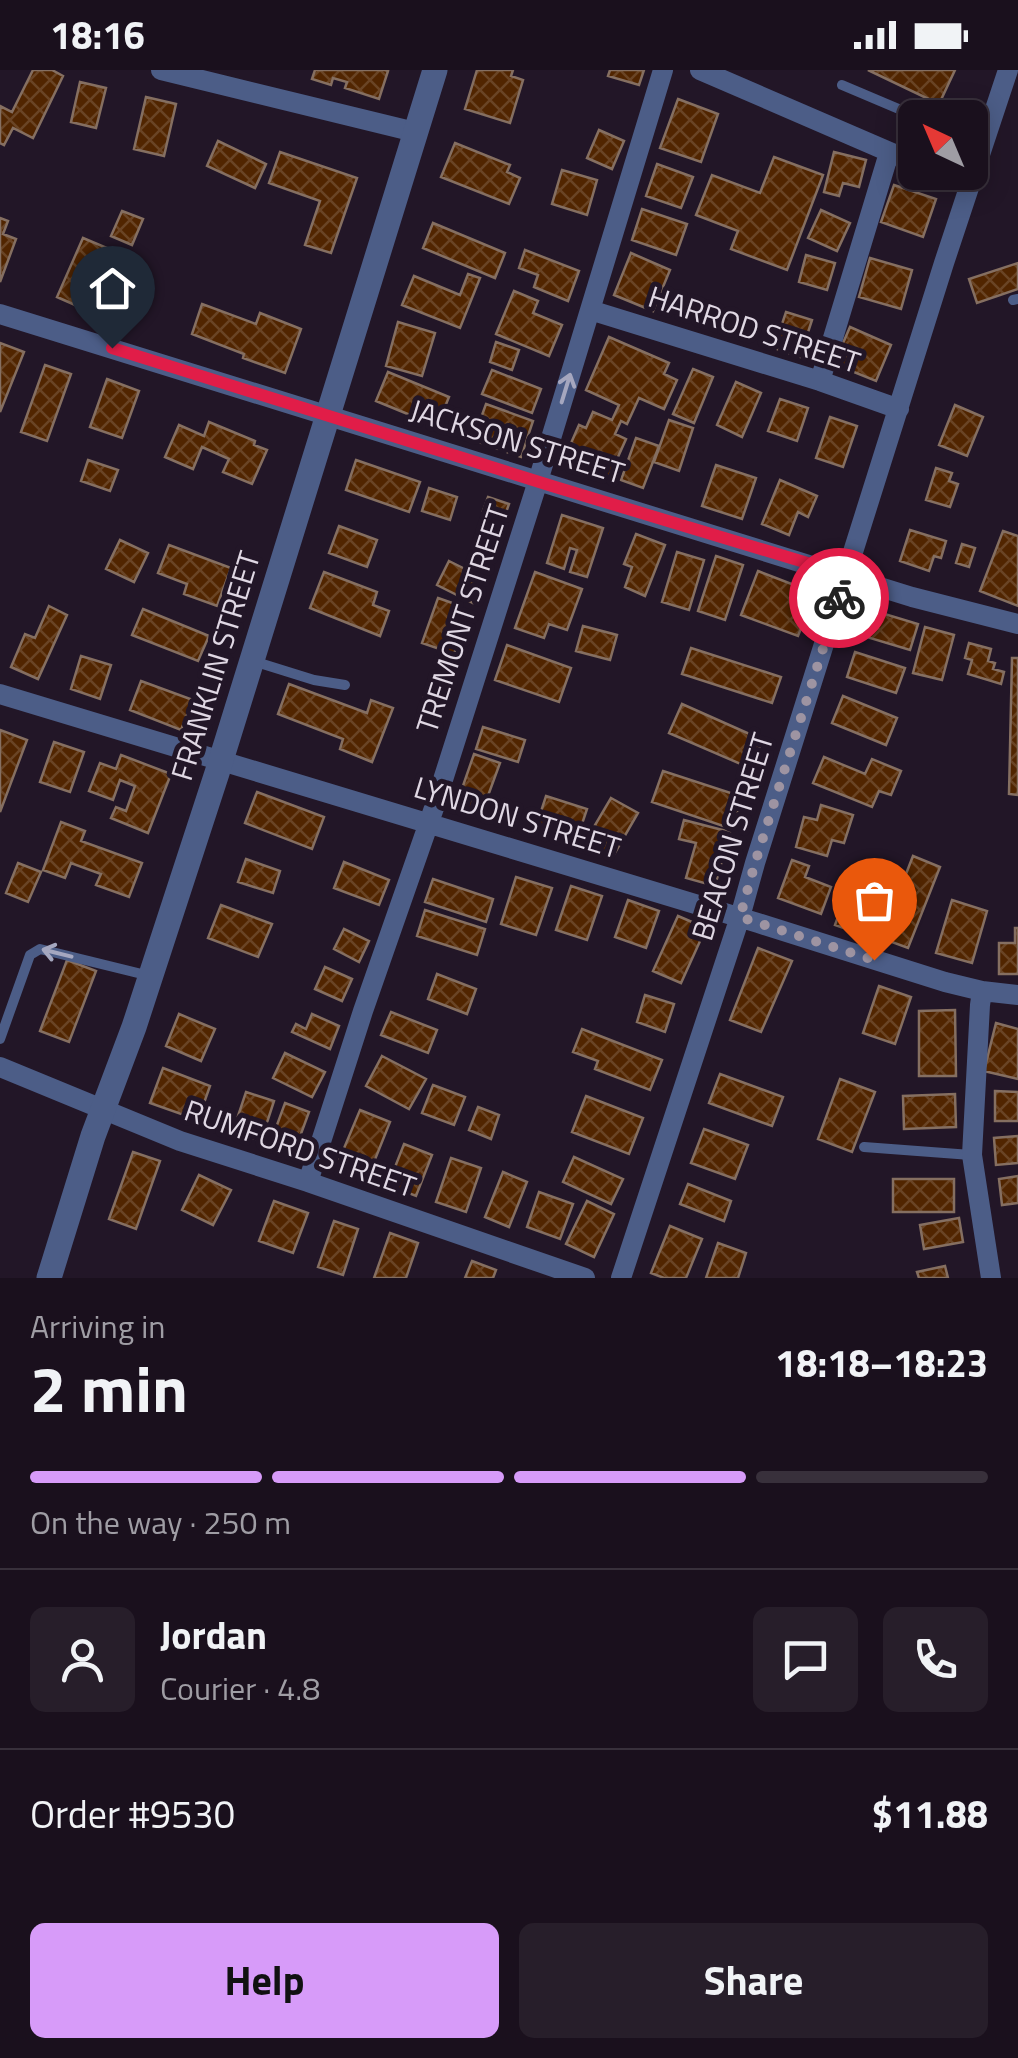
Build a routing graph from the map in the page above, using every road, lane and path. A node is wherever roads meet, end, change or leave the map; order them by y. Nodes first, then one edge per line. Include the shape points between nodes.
1 (161, 70) edge
2 (435, 70) edge
3 (663, 70) edge
4 (700, 70) edge
5 (1008, 70) edge
6 (842, 85) dead end
7 (898, 109) edge
8 (988, 116) edge
9 (416, 132) junction
10 (889, 152) junction
11 (898, 156) edge
12 (969, 190) edge
13 (590, 310) junction
14 (0, 314) edge
15 (820, 382) junction
16 (899, 409) junction
17 (328, 414) junction
18 (538, 481) junction
19 (847, 575) junction
20 (1018, 624) edge
21 (252, 660) junction
22 (345, 685) dead end
23 (0, 694) edge
24 (221, 760) junction
25 (429, 823) junction
26 (740, 917) junction
27 (151, 976) junction
28 (982, 991) junction
29 (1018, 994) edge
30 (0, 1039) edge
31 (0, 1067) edge
32 (104, 1110) junction
33 (864, 1148) dead end
34 (972, 1155) junction
35 (308, 1182) junction
36 (49, 1278) edge
37 (586, 1278) edge
38 (621, 1278) edge
39 (990, 1278) edge

1 - 9 street
2 - 9 street, FRANKLIN STREET
3 - 13 street, TREMONT STREET
4 - 10 street
5 - 8 street, BEACON STREET
6 - 7 lane
9 - 17 street, FRANKLIN STREET
10 - 11 street
10 - 15 street
12 - 16 street, BEACON STREET
13 - 15 street, HARROD STREET
18 -> 13 street, TREMONT STREET
14 - 17 street, JACKSON STREET
15 - 16 street, HARROD STREET
16 - 19 street, BEACON STREET
17 - 18 street, JACKSON STREET
17 - 21 street, FRANKLIN STREET
18 - 19 street, JACKSON STREET
18 - 25 street, TREMONT STREET
19 - 20 street, JACKSON STREET
19 - 26 street, BEACON STREET
21 - 22 lane
21 - 24 street, FRANKLIN STREET
23 - 24 street, LYNDON STREET
24 - 25 street, LYNDON STREET
24 - 27 street, FRANKLIN STREET
25 - 26 street, LYNDON STREET
25 - 35 street, TREMONT STREET
26 - 28 street, LYNDON STREET
26 - 38 street, BEACON STREET
27 -> 30 lane via 40,948 30,954
27 - 32 street, FRANKLIN STREET
28 - 29 street, LYNDON STREET
28 - 34 street
31 - 32 street, RUMFORD STREET
32 - 35 street, RUMFORD STREET
32 - 36 street, FRANKLIN STREET
33 - 34 lane
34 - 39 street
35 - 37 street, RUMFORD STREET

